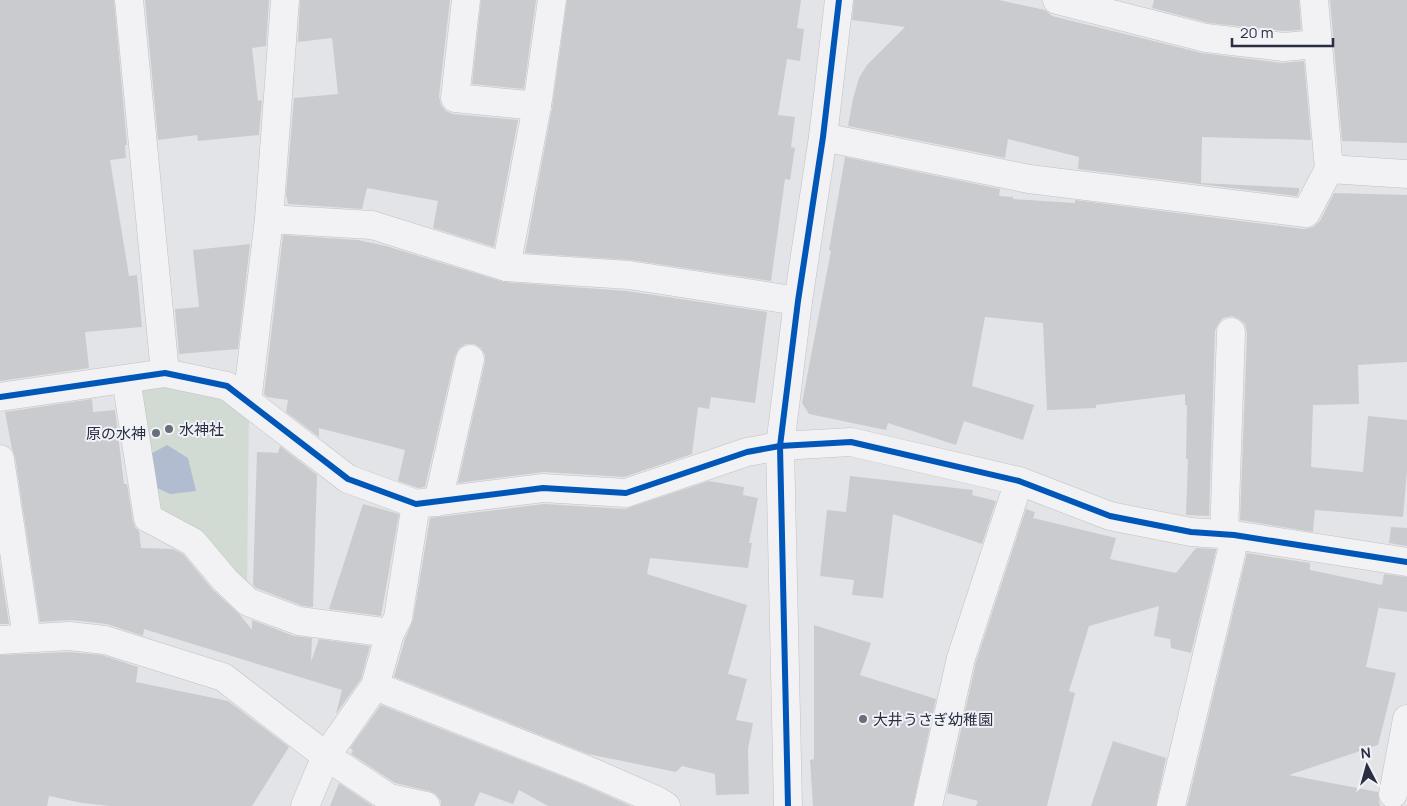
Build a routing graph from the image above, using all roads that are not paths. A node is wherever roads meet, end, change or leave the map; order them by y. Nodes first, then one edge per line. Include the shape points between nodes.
1 (129, 0) edge
2 (284, 0) edge
3 (466, 0) edge
4 (552, 0) edge
5 (839, 0) edge
6 (1057, 0) edge
7 (1314, 0) edge
8 (1317, 44) junction
9 (537, 106) junction
10 (822, 138) junction
11 (1329, 169) junction
12 (1407, 174) edge
13 (269, 219) junction
14 (506, 268) junction
15 (798, 301) junction
16 (1231, 332) dead end
17 (470, 359) dead end
18 (165, 373) junction
19 (126, 379) junction
20 (0, 397) edge
21 (247, 401) junction
22 (780, 446) junction
23 (0, 458) edge
24 (1019, 481) junction
25 (427, 503) junction
26 (1229, 535) junction
27 (1407, 562) edge
28 (390, 633) junction
29 (27, 638) junction
30 (0, 640) edge
31 (375, 686) junction
32 (1407, 719) edge
33 (326, 756) junction
34 (1393, 794) dead end
35 (305, 806) edge
36 (426, 806) edge
37 (666, 806) edge
38 (788, 806) edge
39 (928, 806) edge
40 (1171, 806) edge

1 - 18 street
2 - 13 street
3 - 9 street via 455,98
4 - 9 street
5 - 10 street
6 - 8 street via 1206,38 1284,47
7 - 8 street
8 - 11 street
9 - 14 street
10 - 11 street via 1029,179 1306,213
10 - 15 street
11 - 12 street
13 - 14 street via 372,225
13 - 21 street
14 - 15 street via 629,275
15 - 22 street
16 - 26 street
17 - 25 street
18 - 19 street
18 - 21 street via 227,386
19 - 20 street
19 - 28 street via 148,518 193,542 248,602 299,621
21 - 25 street via 348,479
22 - 24 street via 851,442
22 - 25 street via 747,452 626,493 543,488
22 - 38 street
23 - 29 street
24 - 26 street via 1110,516 1150,517 1192,532
24 - 39 street via 961,658
25 - 28 street via 398,618
26 - 27 street
26 - 40 street via 1229,564
28 - 31 street
29 - 30 street
29 - 33 street via 69,636 106,640 223,678
31 - 33 street
31 - 37 street via 587,770
32 - 34 street
33 - 35 street
33 - 36 street via 389,798

